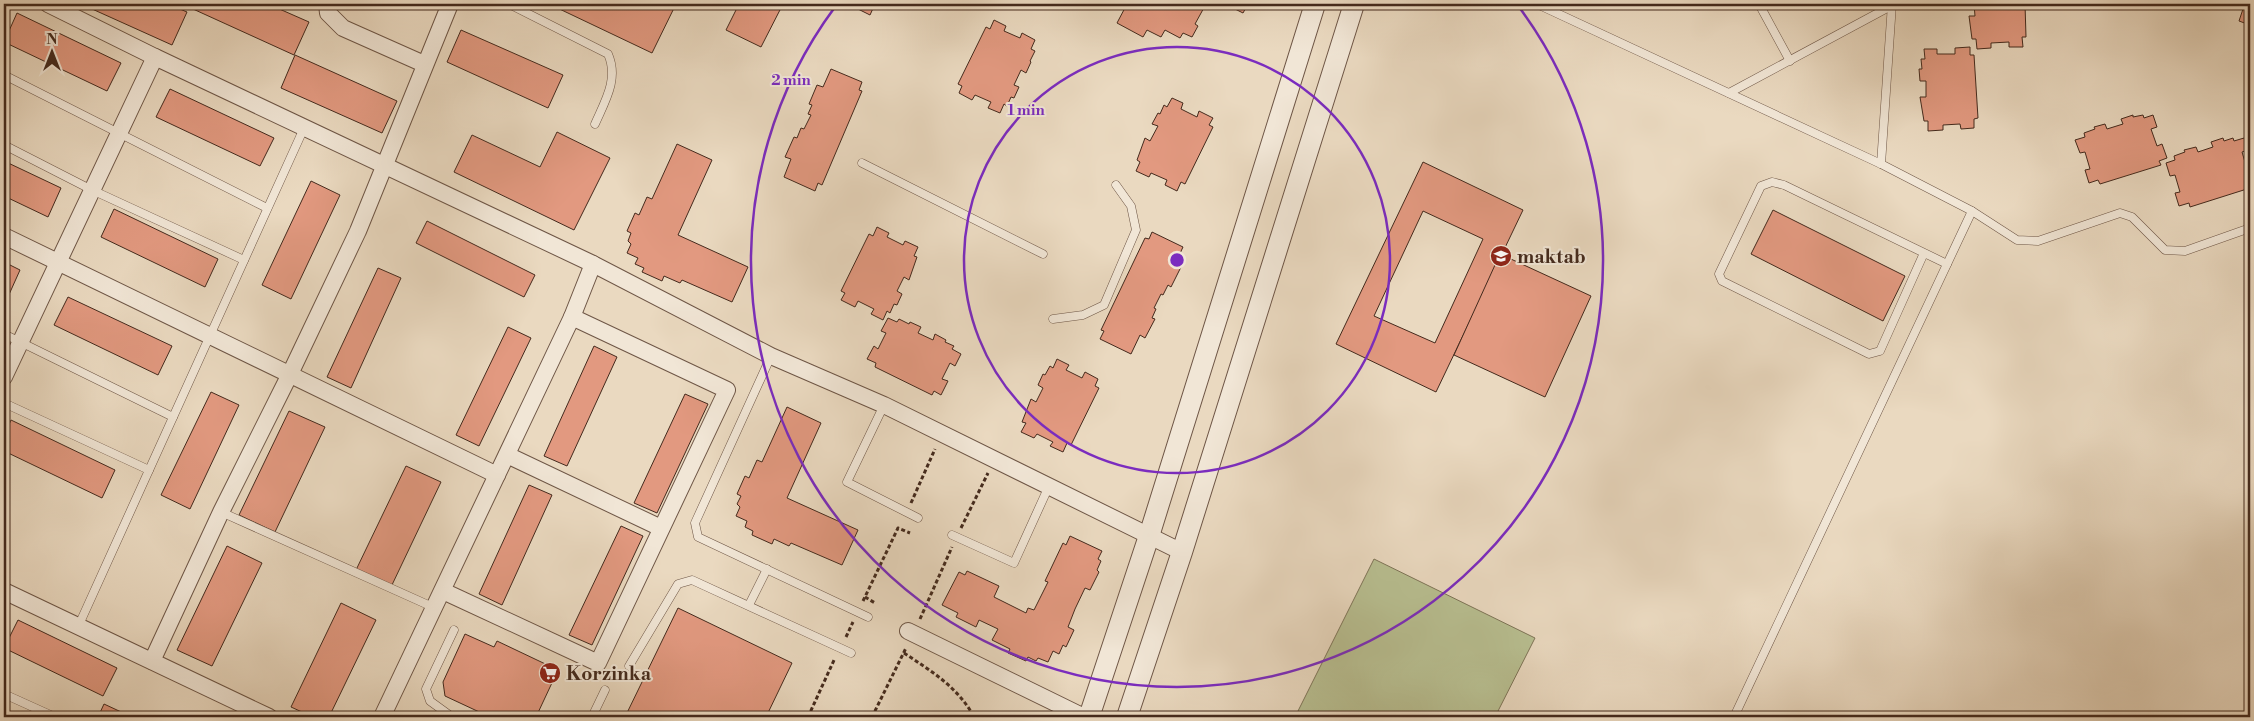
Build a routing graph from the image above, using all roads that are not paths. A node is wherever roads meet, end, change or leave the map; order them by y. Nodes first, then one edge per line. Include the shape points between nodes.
1 (48, 4) edge
2 (327, 4) edge
3 (450, 4) edge
4 (509, 4) edge
5 (1315, 4) edge
6 (1354, 4) edge
7 (1537, 4) edge
8 (1759, 4) edge
9 (1891, 5) edge
10 (155, 56) junction
11 (1790, 61) junction
12 (424, 64) junction
13 (4, 75) edge
14 (1729, 93) junction
15 (595, 124) dead end
16 (304, 128) junction
17 (119, 134) junction
18 (4, 145) edge
19 (862, 163) dead end
20 (1881, 164) junction
21 (386, 167) junction
22 (1116, 185) dead end
23 (92, 190) junction
24 (267, 208) junction
25 (1972, 211) junction
26 (2250, 228) edge
27 (4, 236) edge
28 (1924, 253) junction
29 (1043, 254) dead end
30 (244, 260) junction
31 (59, 262) junction
32 (593, 264) junction
33 (1947, 264) junction
34 (572, 317) junction
35 (1053, 319) dead end
36 (4, 334) edge
37 (210, 335) junction
38 (20, 342) junction
39 (771, 356) junction
40 (290, 374) junction
41 (4, 377) edge
42 (4, 403) edge
43 (884, 405) junction
44 (173, 416) junction
45 (507, 455) junction
46 (149, 470) junction
47 (497, 475) junction
48 (1049, 486) junction
49 (221, 512) junction
50 (918, 518) dead end
51 (661, 528) junction
52 (952, 534) dead end
53 (1149, 536) junction
54 (1182, 552) junction
55 (767, 570) junction
56 (443, 591) junction
57 (5, 596) edge
58 (749, 605) junction
59 (435, 608) junction
60 (868, 617) dead end
61 (78, 626) junction
62 (454, 630) dead end
63 (911, 632) road end
64 (851, 654) dead end
65 (152, 661) junction
66 (629, 666) dead end
67 (605, 690) dead end
68 (4, 694) edge
69 (55, 717) edge
70 (269, 717) edge
71 (382, 717) edge
72 (452, 717) edge
73 (592, 717) edge
74 (1084, 717) edge
75 (1089, 717) edge
76 (1127, 717) edge
77 (1734, 717) edge

1 - 10 street
2 - 12 street via 328,13 343,28
3 - 12 street
4 - 15 lane via 608,54 612,81
5 - 53 street
6 - 54 street
7 - 14 lane
8 - 11 lane
9 - 11 lane
9 - 20 lane
10 - 16 street
10 - 17 street
11 - 14 lane
12 - 21 street
13 - 17 lane
14 - 20 lane
16 - 21 street
16 - 24 lane
17 - 23 street
17 - 24 lane
18 - 23 lane
19 - 29 lane
20 - 25 lane
21 - 32 street
21 - 40 street
22 - 35 lane via 1131,206 1136,230 1104,305 1083,315
23 - 30 lane
23 - 31 street
24 - 30 lane
25 - 26 lane via 2017,240 2038,240 2120,213 2132,218 2165,250 2185,251
25 - 33 lane
27 - 31 street
28 - 28 lane via 1772,182 1761,186 1719,274 1722,281 1869,354 1880,351
28 - 33 lane
30 - 37 lane
31 - 37 street
31 - 38 street
32 - 34 street
32 - 39 street
33 - 77 lane
34 - 45 street
34 - 51 street via 727,390
36 - 38 lane
37 - 40 street
37 - 44 lane
38 - 41 street
38 - 44 lane
39 - 43 street
39 - 55 lane via 696,523 698,538
40 - 47 street
40 - 49 street
42 - 46 lane
43 - 48 street
43 - 50 lane via 847,482
44 - 46 lane
45 - 47 street
45 - 51 street
46 - 61 lane
47 - 56 street
48 - 52 lane via 1014,563
48 - 53 street
49 - 59 lane
49 - 65 street
51 - 56 street via 598,663
53 - 54 street
53 - 75 street
54 - 76 street
55 - 58 lane
55 - 60 lane
56 - 59 street
57 - 61 street
58 - 64 lane
58 - 66 lane via 692,580 678,584
59 - 71 street
61 - 65 street
62 - 72 lane via 426,689 430,701
63 - 74 street
65 - 70 street
67 - 73 lane
68 - 69 lane

